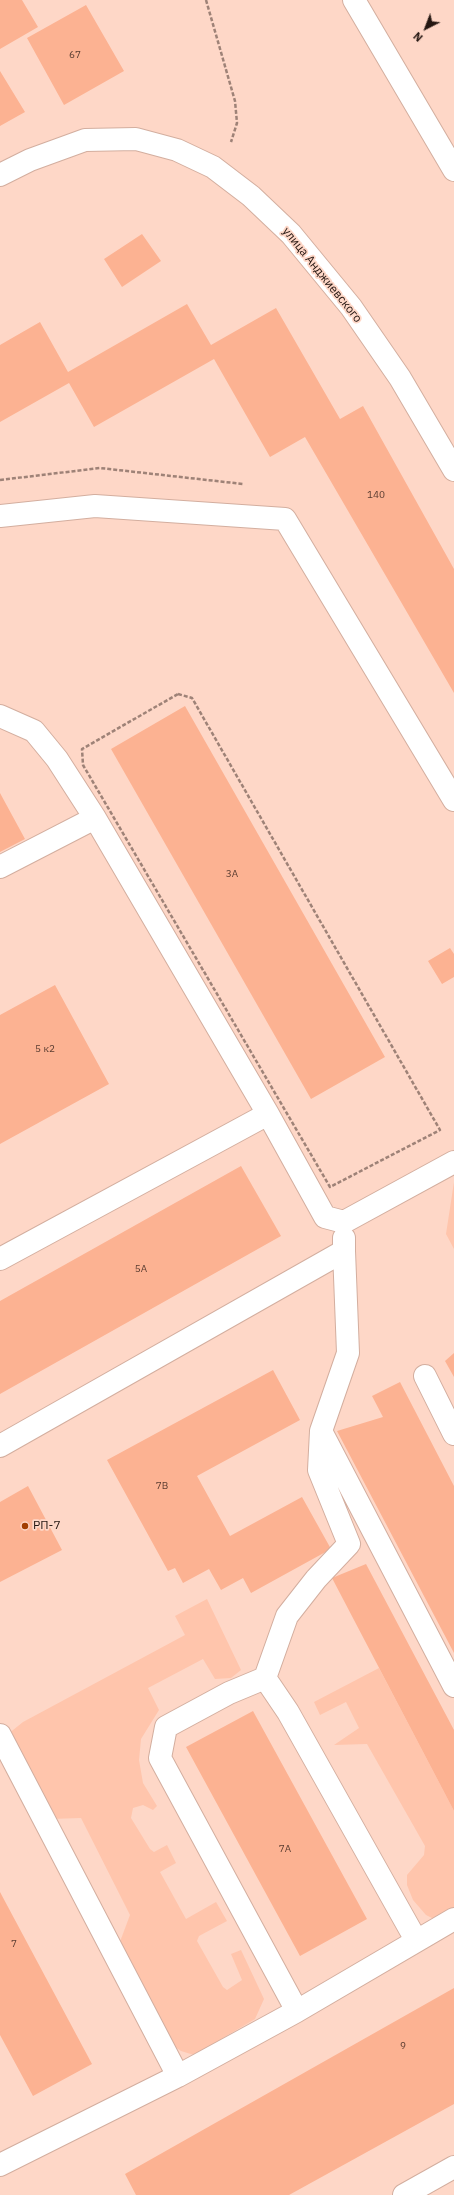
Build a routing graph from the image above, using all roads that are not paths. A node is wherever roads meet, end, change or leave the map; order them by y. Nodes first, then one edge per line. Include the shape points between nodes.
1 (354, 0) edge
2 (454, 170) edge
3 (0, 175) edge
4 (454, 470) edge
5 (0, 516) edge
6 (0, 716) edge
7 (454, 800) edge
8 (94, 818) junction
9 (0, 867) edge
10 (268, 1114) junction
11 (454, 1162) edge
12 (344, 1222) junction
13 (344, 1251) junction
14 (0, 1259) edge
15 (424, 1376) dead end
16 (321, 1431) junction
17 (454, 1434) edge
18 (0, 1446) edge
19 (265, 1678) junction
20 (454, 1686) edge
21 (0, 1735) edge
22 (454, 1919) edge
23 (416, 1940) junction
24 (297, 2011) junction
25 (178, 2076) junction
26 (0, 2165) edge
27 (454, 2167) edge
28 (404, 2195) edge

1 - 2 street
3 - 4 street, улица Анджиевского via 30,160 85,140 136,139 177,150 213,167 251,196 291,234 351,307 400,378
5 - 7 street via 95,506 285,520
6 - 8 street via 34,731 57,759
8 - 9 street
8 - 10 street
10 - 12 street via 325,1217
10 - 14 street
11 - 12 street
12 - 13 street
13 - 16 street via 348,1353
13 - 18 street
15 - 17 street
16 - 19 street via 320,1470 349,1544 316,1579 287,1616
16 - 20 street
19 - 23 street via 292,1719
19 - 24 street via 229,1693 166,1726 160,1758
21 - 25 street
22 - 23 street
23 - 24 street
24 - 25 street
25 - 26 street
27 - 28 street

